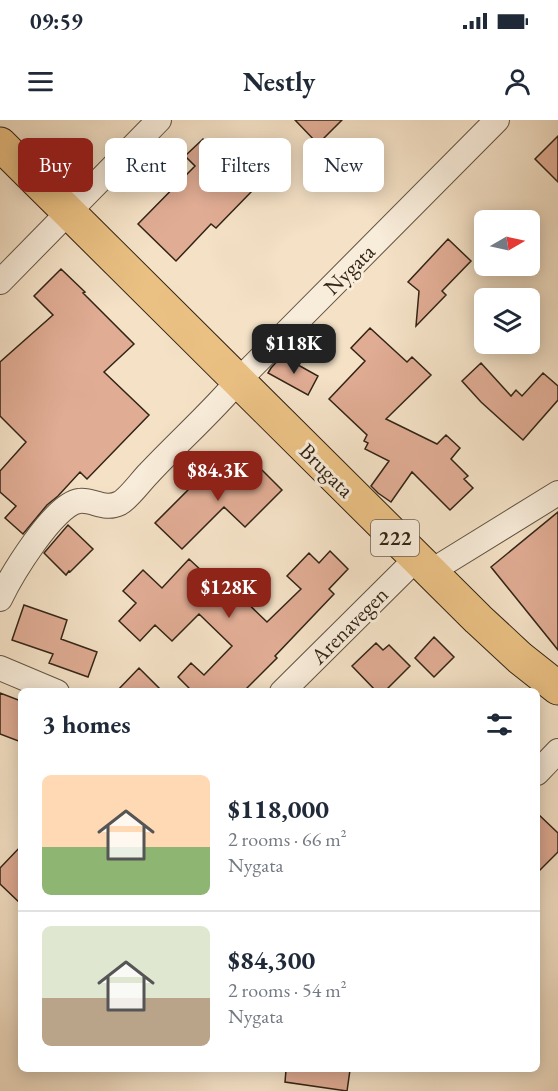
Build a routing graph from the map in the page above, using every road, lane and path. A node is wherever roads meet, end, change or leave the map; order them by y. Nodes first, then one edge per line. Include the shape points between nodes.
1 (159, 120) edge
2 (497, 120) edge
3 (0, 144) edge
4 (68, 212) junction
5 (0, 282) edge
6 (238, 381) junction
7 (558, 493) edge
8 (423, 566) junction
9 (0, 599) edge
10 (0, 668) edge
11 (48, 688) edge
12 (286, 688) edge
13 (558, 688) edge
14 (558, 751) edge
15 (540, 770) edge

1 - 4 street
2 - 6 street, Nygata
3 - 4 main road, Brugata / 222
4 - 5 street
4 - 6 main road, Brugata / 222
6 - 8 main road, Brugata / 222
6 - 9 street, Nygata via 121,502 109,506 80,501 65,506 37,538
7 - 8 street, Arenavegen
8 - 12 street, Arenavegen
8 - 13 main road, Brugata / 222 via 520,658
10 - 11 street
14 - 15 street

